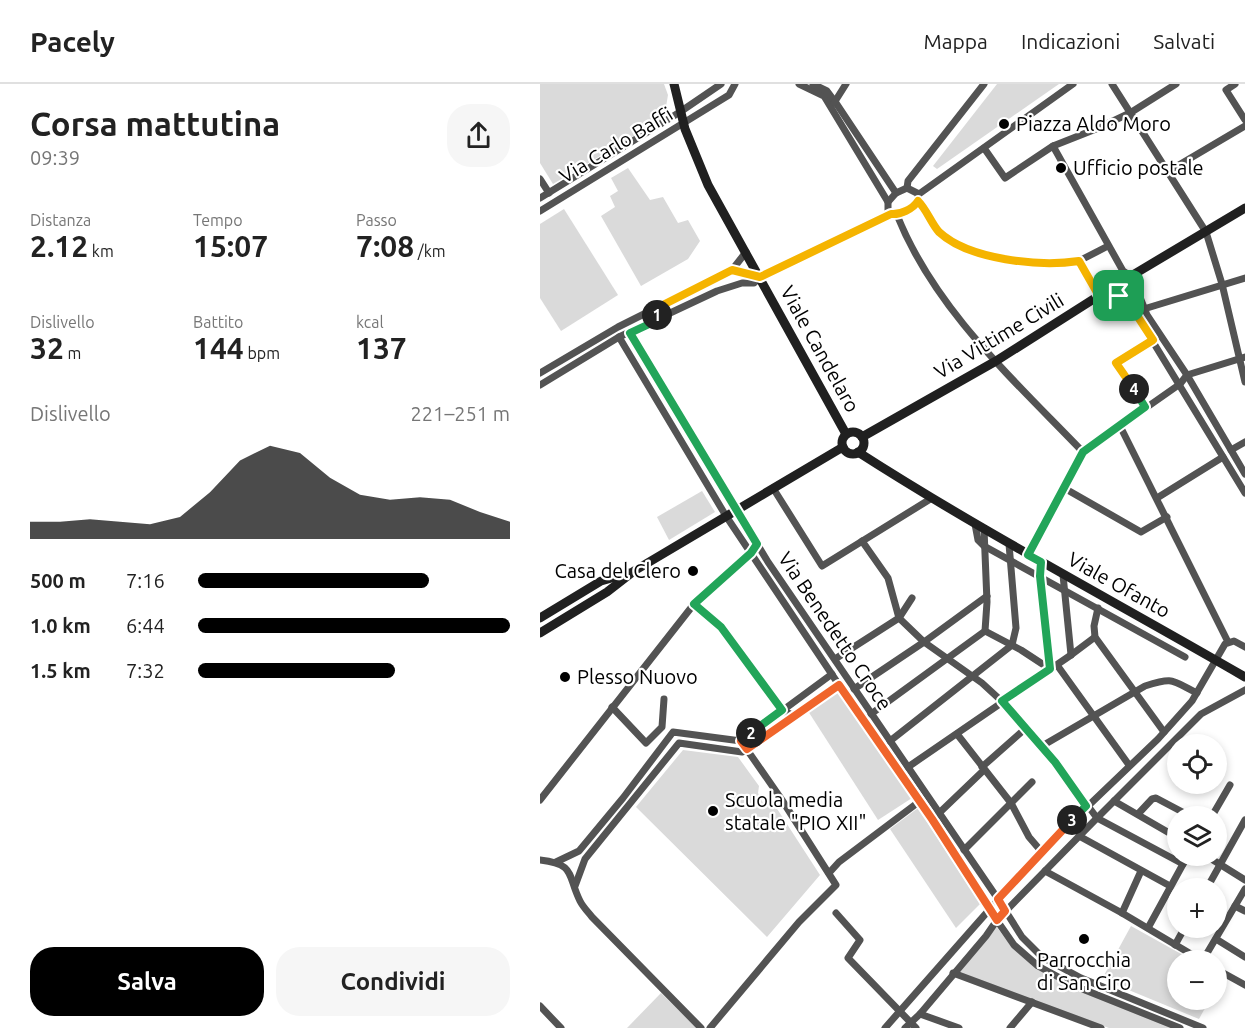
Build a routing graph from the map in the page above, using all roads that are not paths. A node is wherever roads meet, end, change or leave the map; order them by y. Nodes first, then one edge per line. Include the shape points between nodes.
1 (674, 84) edge
2 (721, 84) edge
3 (735, 84) edge
4 (799, 84) edge
5 (813, 84) edge
6 (846, 84) edge
7 (984, 84) edge
8 (1073, 84) edge
9 (1112, 84) edge
10 (1176, 84) edge
11 (1236, 84) edge
12 (829, 88) edge
13 (833, 104) junction
14 (680, 112) junction
15 (1130, 112) junction
16 (1245, 120) edge
17 (683, 123) junction
18 (1245, 126) edge
19 (1053, 146) junction
20 (984, 148) junction
21 (1167, 172) junction
22 (540, 179) edge
23 (564, 184) junction
24 (907, 188) junction
25 (549, 193) junction
26 (569, 193) junction
27 (896, 194) junction
28 (540, 197) edge
29 (918, 198) junction
30 (888, 202) junction
31 (1245, 208) edge
32 (540, 211) edge
33 (894, 215) junction
34 (1206, 232) junction
35 (1108, 246) junction
36 (746, 252) junction
37 (1079, 261) junction
38 (732, 270) junction
39 (760, 277) junction
40 (1132, 277) junction
41 (1245, 278) edge
42 (1222, 284) junction
43 (1111, 288) junction
44 (1099, 296) junction
45 (1144, 308) junction
46 (653, 310) junction
47 (1134, 312) junction
48 (660, 319) junction
49 (630, 333) junction
50 (620, 338) junction
51 (1153, 340) junction
52 (1242, 358) edge
53 (996, 361) junction
54 (540, 373) edge
55 (1187, 375) junction
56 (1245, 382) edge
57 (1180, 384) junction
58 (540, 385) edge
59 (1145, 407) junction
60 (1120, 426) junction
61 (846, 434) junction
62 (862, 437) junction
63 (1245, 442) edge
64 (843, 447) junction
65 (1231, 450) junction
66 (858, 452) junction
67 (1083, 452) junction
68 (1223, 457) junction
69 (1245, 474) edge
70 (772, 488) junction
71 (1064, 488) junction
72 (1245, 493) edge
73 (932, 498) junction
74 (1157, 498) junction
75 (736, 510) junction
76 (726, 516) junction
77 (1167, 517) junction
78 (979, 526) junction
79 (862, 541) junction
80 (757, 544) junction
81 (1009, 544) junction
82 (984, 546) junction
83 (751, 553) junction
84 (1028, 555) junction
85 (1010, 559) junction
86 (1041, 562) junction
87 (634, 572) junction
88 (1063, 574) junction
89 (1040, 576) junction
90 (1065, 591) junction
91 (987, 596) junction
92 (912, 598) dead end
93 (694, 604) junction
94 (1098, 608) junction
95 (540, 618) edge
96 (899, 618) junction
97 (985, 631) junction
98 (540, 633) edge
99 (1095, 637) junction
100 (924, 642) junction
101 (1228, 642) junction
102 (1012, 645) junction
103 (1245, 646) edge
104 (1071, 655) junction
105 (1185, 657) dead end
106 (947, 658) junction
107 (835, 659) junction
108 (1215, 660) junction
109 (1057, 665) junction
110 (1050, 669) junction
111 (832, 674) junction
112 (972, 676) junction
113 (1245, 677) edge
114 (839, 685) junction
115 (854, 689) junction
116 (1245, 690) edge
117 (1135, 691) junction
118 (1195, 695) junction
119 (664, 699) dead end
120 (1002, 701) junction
121 (612, 707) junction
122 (782, 710) junction
123 (1207, 711) junction
124 (872, 714) junction
125 (794, 716) junction
126 (1093, 716) junction
127 (1026, 728) junction
128 (1164, 732) junction
129 (957, 734) junction
130 (741, 741) junction
131 (890, 741) junction
132 (1042, 747) junction
133 (747, 749) junction
134 (1129, 765) junction
135 (908, 767) junction
136 (983, 768) junction
137 (1032, 782) dead end
138 (921, 785) junction
139 (1230, 785) dead end
140 (912, 791) junction
141 (540, 800) edge
142 (920, 801) junction
143 (1114, 801) junction
144 (1011, 802) junction
145 (1086, 806) junction
146 (1171, 806) edge
147 (1218, 806) edge
148 (939, 813) junction
149 (1138, 814) junction
150 (1097, 818) junction
151 (932, 819) junction
152 (1245, 820) edge
153 (1167, 831) edge
154 (1079, 836) junction
155 (579, 850) junction
156 (964, 850) junction
157 (1041, 851) junction
158 (1227, 852) edge
159 (1167, 855) edge
160 (585, 859) junction
161 (540, 860) edge
162 (556, 862) junction
163 (1222, 866) edge
164 (1045, 871) junction
165 (1142, 871) junction
166 (829, 873) junction
167 (1245, 880) edge
168 (1167, 884) edge
169 (575, 886) junction
170 (1245, 889) edge
171 (1167, 892) edge
172 (998, 899) junction
173 (1236, 906) junction
174 (989, 909) junction
175 (1005, 911) junction
176 (1245, 911) edge
177 (836, 913) dead end
178 (1122, 913) junction
179 (997, 920) junction
180 (1148, 928) junction
181 (1179, 938) edge
182 (1216, 939) junction
183 (1175, 945) junction
184 (1184, 950) edge
185 (1209, 950) edge
186 (1245, 957) edge
187 (953, 973) junction
188 (1227, 975) edge
189 (931, 976) junction
190 (945, 982) junction
191 (1245, 985) edge
192 (1133, 999) junction
193 (1032, 1002) junction
194 (1148, 1005) junction
195 (540, 1006) edge
196 (1129, 1007) junction
197 (899, 1011) junction
198 (920, 1014) junction
199 (1145, 1014) junction
200 (910, 1026) edge
201 (561, 1028) edge
202 (701, 1028) edge
203 (710, 1028) edge
204 (885, 1028) edge
205 (959, 1028) edge
206 (1010, 1028) edge
207 (1101, 1028) edge
208 (1180, 1028) edge
209 (1203, 1028) edge

1 - 14 main road, Viale Candelaro
2 - 14 street, Via Carlo Baffi
3 - 17 street, Via Carlo Baffi via 729,95
4 - 13 street
5 - 12 street
6 - 13 street
7 - 24 street via 908,181
8 - 20 street
9 - 15 street
10 - 15 street
11 - 16 street via 1227,90
12 - 13 street
13 - 27 street
13 - 30 street
14 - 17 main road, Viale Candelaro
14 - 23 street, Via Carlo Baffi
15 - 19 street
15 - 21 street
17 - 26 street, Via Carlo Baffi
17 - 36 main road, Viale Candelaro via 708,185
18 - 21 street
19 - 20 street via 1005,178
19 - 35 street
20 - 29 street
21 - 34 street
22 - 25 street
23 - 25 street, Via Carlo Baffi
23 - 26 street
24 - 27 street
24 - 29 street
25 - 28 street, Via Carlo Baffi
26 - 32 street, Via Carlo Baffi
27 - 30 street
29 - 33 street via 915,206
29 - 37 street via 939,231 962,246 1038,265
30 - 33 street via 888,211
31 - 34 main road, Via Vittime Civili
33 - 39 street
33 - 53 street via 934,287
34 - 40 main road, Via Vittime Civili
34 - 42 street
35 - 37 street
35 - 40 street via 1123,271
36 - 38 street
36 - 39 main road, Viale Candelaro
37 - 44 street
38 - 39 street
38 - 46 street
39 - 48 street via 754,283 717,291
39 - 61 main road, Viale Candelaro
40 - 43 main road, Via Vittime Civili
40 - 45 street
41 - 42 street
42 - 45 street
42 - 52 street
43 - 44 main road, Via Vittime Civili
43 - 47 street
44 - 53 main road, Via Vittime Civili
45 - 47 street
45 - 55 street
46 - 48 street
46 - 54 street
47 - 51 street
48 - 49 street
49 - 50 street
49 - 75 street, Via Benedetto Croce
50 - 58 street
50 - 76 street, Via Benedetto Croce
51 - 57 street
51 - 59 street via 1116,363
52 - 55 street
52 - 56 street
53 - 62 main road, Via Vittime Civili
53 - 67 street
55 - 57 street
55 - 65 street
57 - 59 street
57 - 68 street
59 - 60 street
60 - 67 street
60 - 74 street
61 - 62 main road via 853,432
61 - 64 main road
62 - 66 main road via 863,447
63 - 65 street
64 - 66 main road via 848,453
64 - 70 main road
65 - 69 street
66 - 73 main road, Viale Ofanto
67 - 71 street
68 - 72 street
68 - 74 street
70 - 75 main road
70 - 79 street via 822,566
71 - 77 street via 1141,532
71 - 84 street
73 - 78 main road, Viale Ofanto
73 - 79 street
74 - 77 street
75 - 76 main road
75 - 80 street, Via Benedetto Croce
76 - 83 street, Via Benedetto Croce
76 - 87 main road
77 - 101 street
78 - 81 main road, Viale Ofanto
78 - 82 street via 978,540
79 - 96 street via 888,578
80 - 83 street
80 - 107 street, Via Benedetto Croce
81 - 84 main road, Viale Ofanto
81 - 85 street
82 - 85 street, Viale Ofanto
82 - 91 street
83 - 93 street
83 - 111 street, Via Benedetto Croce
84 - 86 main road, Viale Ofanto
85 - 89 street, Viale Ofanto
85 - 102 street via 1016,628
86 - 88 main road, Viale Ofanto
86 - 89 street
87 - 95 main road via 601,581
87 - 98 main road
88 - 90 street
88 - 108 main road, Viale Ofanto
89 - 90 street, Viale Ofanto
89 - 110 street
90 - 94 street, Viale Ofanto
90 - 104 street
91 - 97 street
91 - 100 street
92 - 96 street
93 - 121 street
93 - 122 street via 721,627
94 - 99 street
94 - 105 street, Viale Ofanto
96 - 100 street
96 - 107 street
97 - 102 street
97 - 106 street
99 - 104 street
99 - 117 street
100 - 106 street
100 - 115 street
101 - 103 street
101 - 108 street
102 - 110 street
102 - 112 street
104 - 109 street
106 - 112 street
106 - 124 street
107 - 115 street, Via Benedetto Croce
108 - 113 main road, Viale Ofanto
108 - 118 street
109 - 110 street
109 - 126 street
110 - 120 street
111 - 114 street, Via Benedetto Croce
111 - 122 street
112 - 120 street
112 - 131 street
114 - 125 street
114 - 140 street, Via Benedetto Croce
115 - 124 street, Via Benedetto Croce
116 - 123 street
117 - 118 street via 1170,680
117 - 126 street
117 - 128 street
118 - 123 street via 1196,703
118 - 128 street
119 - 121 street via 662,728 646,743
120 - 127 street
120 - 129 street
121 - 141 street
122 - 125 street
122 - 130 street
123 - 143 street
124 - 131 street, Via Benedetto Croce
125 - 133 street
126 - 132 street
126 - 134 street
127 - 132 street
127 - 136 street
128 - 134 street
129 - 135 street
129 - 136 street
130 - 133 street
130 - 155 street via 674,732
131 - 135 street, Via Benedetto Croce
132 - 145 street
133 - 160 street via 742,752 680,743
133 - 166 street
134 - 145 street
135 - 138 street, Via Benedetto Croce
136 - 144 street
136 - 148 street
137 - 144 street
138 - 140 street
138 - 148 street, Via Benedetto Croce
139 - 147 street
140 - 142 street, Via Benedetto Croce
142 - 151 street, Via Benedetto Croce
142 - 166 street
143 - 149 street
143 - 150 street
144 - 156 street
144 - 157 street
145 - 150 street
145 - 157 street
146 - 149 street via 1156,798
148 - 151 street
148 - 156 street, Via Benedetto Croce
149 - 153 street
150 - 154 street
150 - 159 street
151 - 174 street, Via Benedetto Croce
152 - 158 street
154 - 164 street
154 - 165 street
155 - 160 street
155 - 162 street
156 - 172 street, Via Benedetto Croce
157 - 172 street
160 - 169 street
161 - 162 street
162 - 169 street via 566,868
163 - 167 street
164 - 175 street
164 - 178 street
165 - 168 street
165 - 178 street
166 - 203 street via 836,885 799,922
169 - 202 street via 580,902 592,917
170 - 173 street
171 - 180 street
172 - 174 street
172 - 175 street, Via Benedetto Croce
173 - 176 street
173 - 182 street
174 - 179 street, Via Benedetto Croce
174 - 189 street
175 - 179 street
175 - 192 street, Via Benedetto Croce via 1022,937 1042,957
177 - 197 street via 860,940 848,958
178 - 180 street
179 - 187 street
179 - 196 street, Via Benedetto Croce via 1014,945 1038,966 1075,986
180 - 183 street
181 - 183 street
182 - 185 street
182 - 186 street
183 - 184 street
187 - 190 street
187 - 193 street
188 - 191 street
189 - 190 street
189 - 197 street
190 - 198 street
192 - 194 street, Via Benedetto Croce
192 - 196 street
193 - 206 street
193 - 207 street
194 - 199 street
194 - 209 street, Via Benedetto Croce
195 - 201 street
196 - 199 street, Via Benedetto Croce
197 - 200 street
197 - 204 street
198 - 200 street
198 - 205 street
199 - 208 street, Via Benedetto Croce

